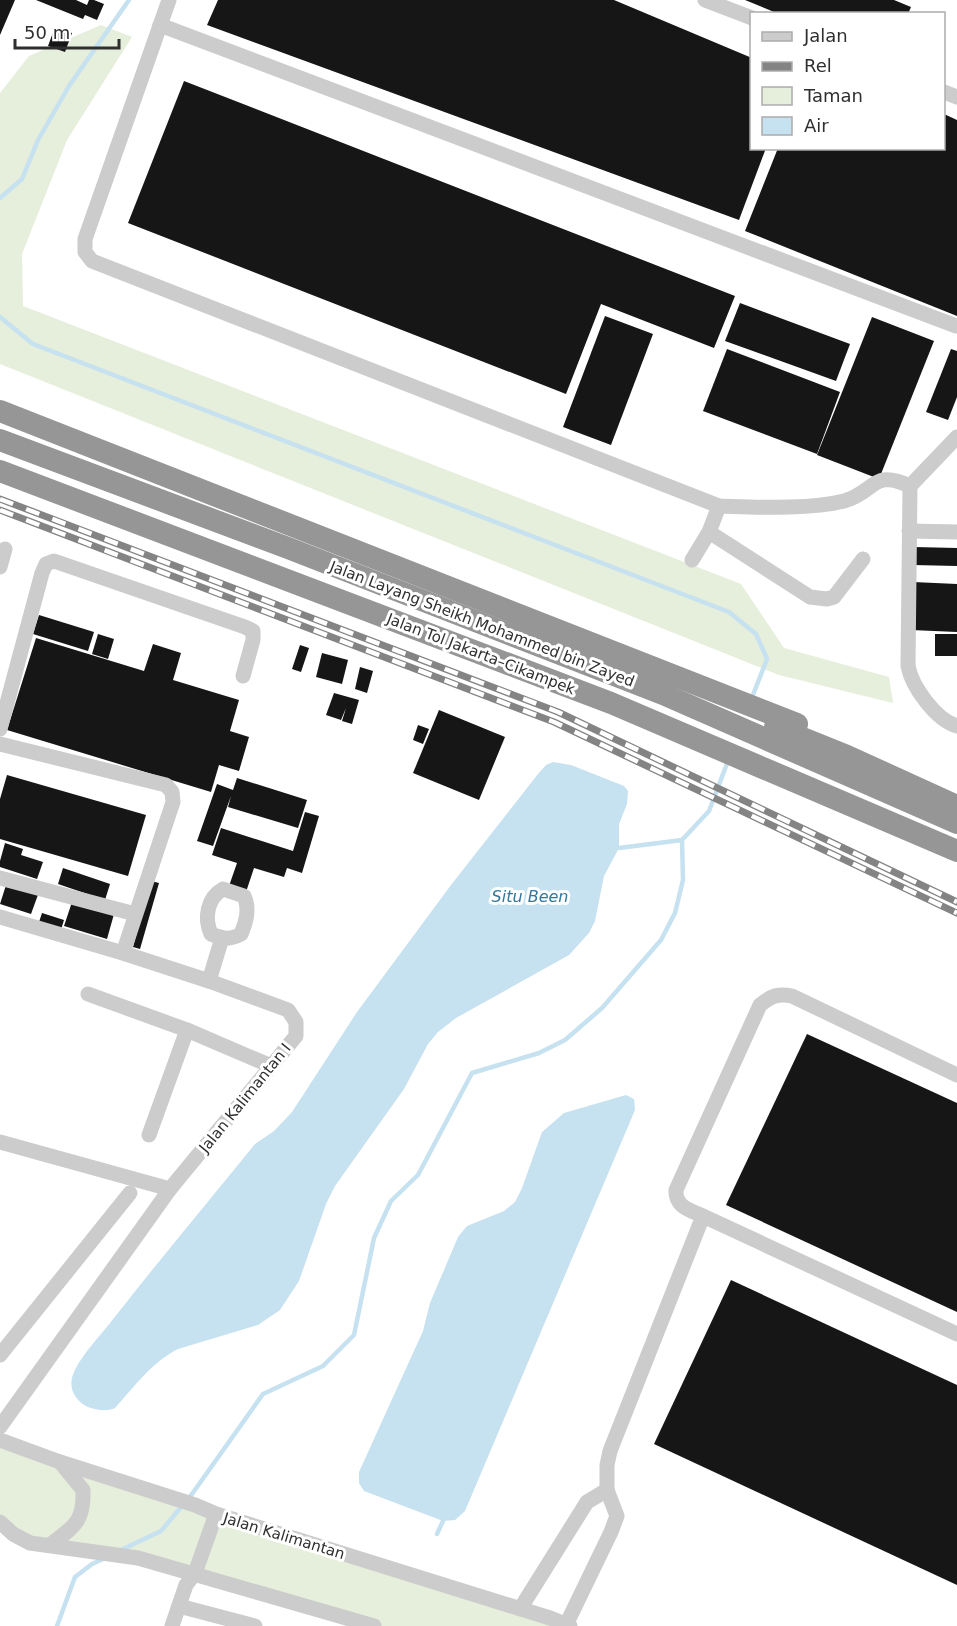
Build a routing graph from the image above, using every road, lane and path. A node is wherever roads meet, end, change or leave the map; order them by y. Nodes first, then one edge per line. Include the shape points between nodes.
1 (169, 0) edge
2 (705, 0) edge
3 (750, 17) edge
4 (160, 24) junction
5 (956, 326) edge
6 (0, 411) edge
7 (0, 425) edge
8 (957, 438) edge
9 (0, 440) edge
10 (0, 471) edge
11 (910, 486) junction
12 (719, 506) junction
13 (909, 531) junction
14 (709, 532) junction
15 (957, 532) edge
16 (5, 549) dead end
17 (863, 559) dead end
18 (692, 560) dead end
19 (0, 567) edge
20 (243, 676) dead end
21 (957, 726) edge
22 (0, 729) edge
23 (0, 744) edge
24 (957, 790) edge
25 (957, 806) edge
26 (957, 823) edge
27 (957, 851) edge
28 (0, 878) edge
29 (135, 914) junction
30 (0, 916) edge
31 (222, 938) dead end
32 (123, 953) junction
33 (209, 981) junction
34 (88, 994) dead end
35 (186, 1030) junction
36 (271, 1066) junction
37 (957, 1075) edge
38 (149, 1135) dead end
39 (0, 1142) edge
40 (170, 1189) junction
41 (130, 1193) dead end
42 (703, 1216) junction
43 (957, 1334) edge
44 (0, 1354) edge
45 (0, 1427) edge
46 (0, 1440) edge
47 (60, 1462) junction
48 (607, 1490) junction
49 (216, 1515) junction
50 (0, 1522) edge
51 (50, 1545) junction
52 (195, 1574) junction
53 (179, 1606) junction
54 (519, 1609) junction
55 (549, 1622) edge
56 (568, 1625) edge
57 (172, 1626) edge
58 (255, 1626) edge
59 (374, 1626) edge

1 - 4 street
2 - 3 street
4 - 5 street
4 - 12 street via 85,239 85,252 92,261
6 - 24 highway via 780,716
7 - 25 highway, Jalan Layang Sheikh Mohammed bin Zayed via 322,546 847,756
8 - 11 street
9 - 26 highway, Jalan Layang Sheikh Mohammed bin Zayed via 663,694
10 - 27 highway, Jalan Tol Jakarta–Cikampek via 589,695
11 - 12 street via 890,478 829,504
11 - 13 street
12 - 14 street
13 - 15 street
13 - 21 street via 910,677 944,720
14 - 17 street via 819,599 834,597
14 - 18 street
16 - 19 street
20 - 22 street via 253,640 253,632 245,627 54,561 46,564 42,573
23 - 29 street via 166,785 173,802
28 - 29 street
29 - 32 street
30 - 32 street, Jalan Kalimantan I
31 - 33 street
32 - 33 street, Jalan Kalimantan I
33 - 36 street, Jalan Kalimantan I via 288,1010 296,1022 296,1036
34 - 35 street
35 - 36 street
35 - 38 street
36 - 40 street, Jalan Kalimantan I
37 - 42 street via 792,996 782,993 770,997 760,1005 676,1190 675,1197 682,1207
39 - 40 street
40 - 45 street, Jalan Kalimantan I
41 - 44 street
42 - 43 street
42 - 48 street via 610,1451
46 - 47 street, Jalan Kalimantan
47 - 49 street, Jalan Kalimantan
47 - 51 street via 83,1490 83,1506 77,1524
48 - 54 street via 587,1502
48 - 56 street via 617,1516
49 - 52 street
49 - 54 street, Jalan Kalimantan
50 - 51 street via 21,1540
51 - 52 street via 138,1558
52 - 53 street via 186,1585
52 - 59 street
53 - 57 street
53 - 58 street
54 - 55 street, Jalan Kalimantan
55 - 56 street, Jalan Kalimantan

